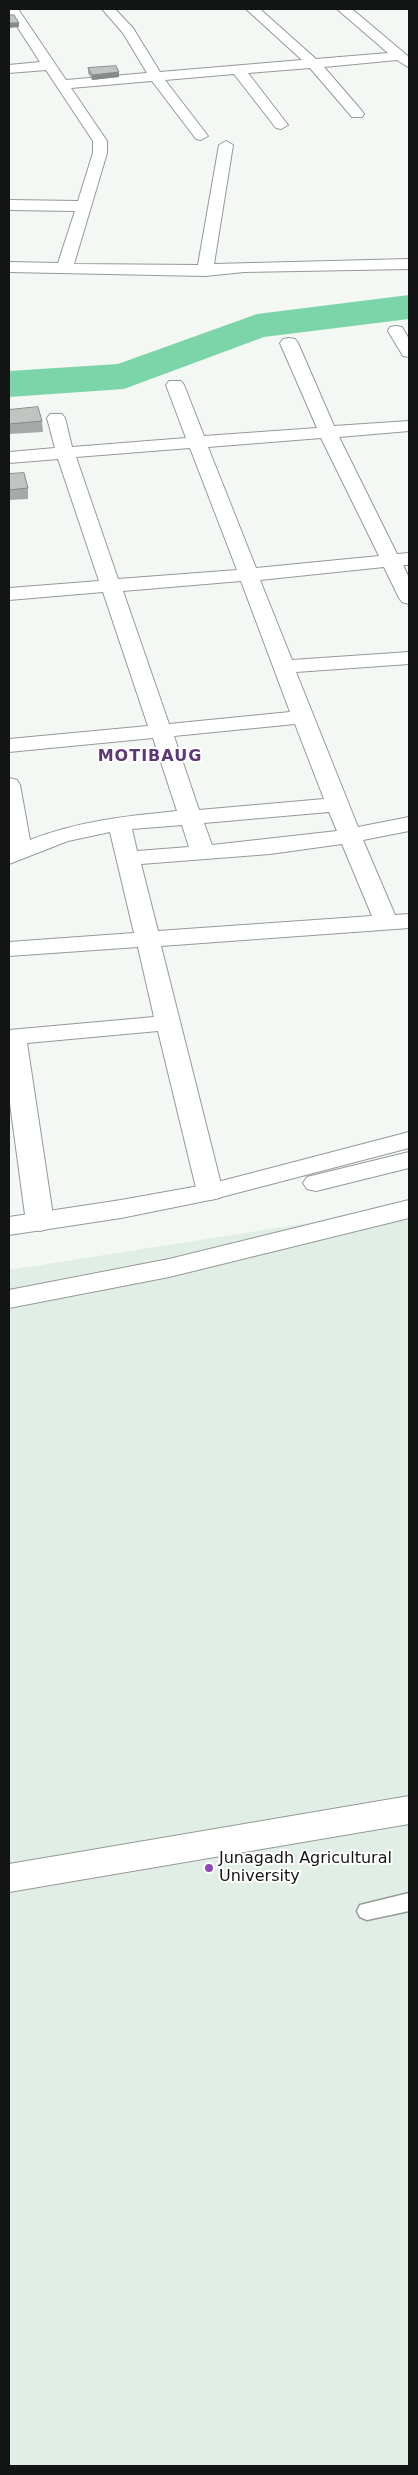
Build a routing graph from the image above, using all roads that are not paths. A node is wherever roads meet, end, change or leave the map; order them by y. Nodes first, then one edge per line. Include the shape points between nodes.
1 (12, 9) edge
2 (108, 9) edge
3 (252, 9) edge
4 (344, 9) edge
5 (405, 60) edge
6 (314, 64) junction
7 (51, 65) junction
8 (9, 69) edge
9 (238, 70) junction
10 (156, 77) junction
11 (64, 84) junction
12 (357, 114) dead end
13 (281, 125) dead end
14 (201, 136) dead end
15 (226, 144) dead end
16 (9, 205) edge
17 (83, 206) junction
18 (9, 259) edge
19 (66, 264) junction
20 (409, 264) edge
21 (9, 267) edge
22 (206, 267) junction
23 (396, 331) dead end
24 (289, 343) dead end
25 (409, 352) edge
26 (175, 385) dead end
27 (56, 418) dead end
28 (409, 426) edge
29 (328, 433) junction
30 (196, 443) junction
31 (66, 453) junction
32 (9, 457) edge
33 (409, 559) edge
34 (389, 561) junction
35 (248, 575) junction
36 (111, 586) junction
37 (9, 594) edge
38 (409, 598) edge
39 (409, 658) edge
40 (285, 667) junction
41 (303, 717) junction
42 (161, 731) junction
43 (9, 746) edge
44 (9, 786) edge
45 (337, 805) junction
46 (190, 816) junction
47 (119, 823) junction
48 (409, 824) edge
49 (352, 837) junction
50 (203, 853) junction
51 (15, 855) edge
52 (130, 858) junction
53 (398, 921) edge
54 (149, 939) junction
55 (9, 949) edge
56 (169, 1022) junction
57 (11, 1037) edge
58 (409, 1140) edge
59 (409, 1160) edge
60 (210, 1192) junction
61 (409, 1209) edge
62 (40, 1222) junction
63 (9, 1226) edge
64 (9, 1242) edge
65 (9, 1299) edge
66 (409, 1810) edge
67 (9, 1878) edge
68 (409, 1902) edge
69 (366, 1911) dead end

1 - 7 street
2 - 10 street via 128,31
3 - 6 street
4 - 5 street
5 - 6 street
6 - 9 street
6 - 12 street
7 - 8 street
7 - 11 street
9 - 10 street
9 - 13 street
10 - 11 street
10 - 14 street
11 - 17 street via 100,141 100,153
15 - 22 street
16 - 17 street
17 - 19 street
18 - 19 street
19 - 21 street
19 - 22 street
20 - 22 street
23 - 25 street
24 - 29 street
26 - 30 street
27 - 31 street
28 - 29 street
29 - 30 street
29 - 34 street
30 - 31 street
30 - 35 street
31 - 32 street
31 - 36 street
33 - 34 street
34 - 35 street
34 - 38 street
35 - 36 street
35 - 40 street
36 - 37 street
36 - 42 street
39 - 40 street
40 - 41 street
41 - 42 street
41 - 45 street
42 - 43 street
42 - 46 street
44 - 51 street
45 - 46 street
45 - 49 street
46 - 47 street
46 - 50 street
47 - 51 street via 61,836
47 - 52 street
48 - 49 street
49 - 50 street
49 - 53 street
50 - 52 street
52 - 54 street
53 - 54 street
54 - 55 street
54 - 56 street
56 - 57 street
56 - 60 street
57 - 62 street
58 - 60 street
59 - 64 street via 244,1199 79,1232
60 - 62 street
61 - 65 street via 170,1268
62 - 63 street
66 - 67 street
68 - 69 lane

